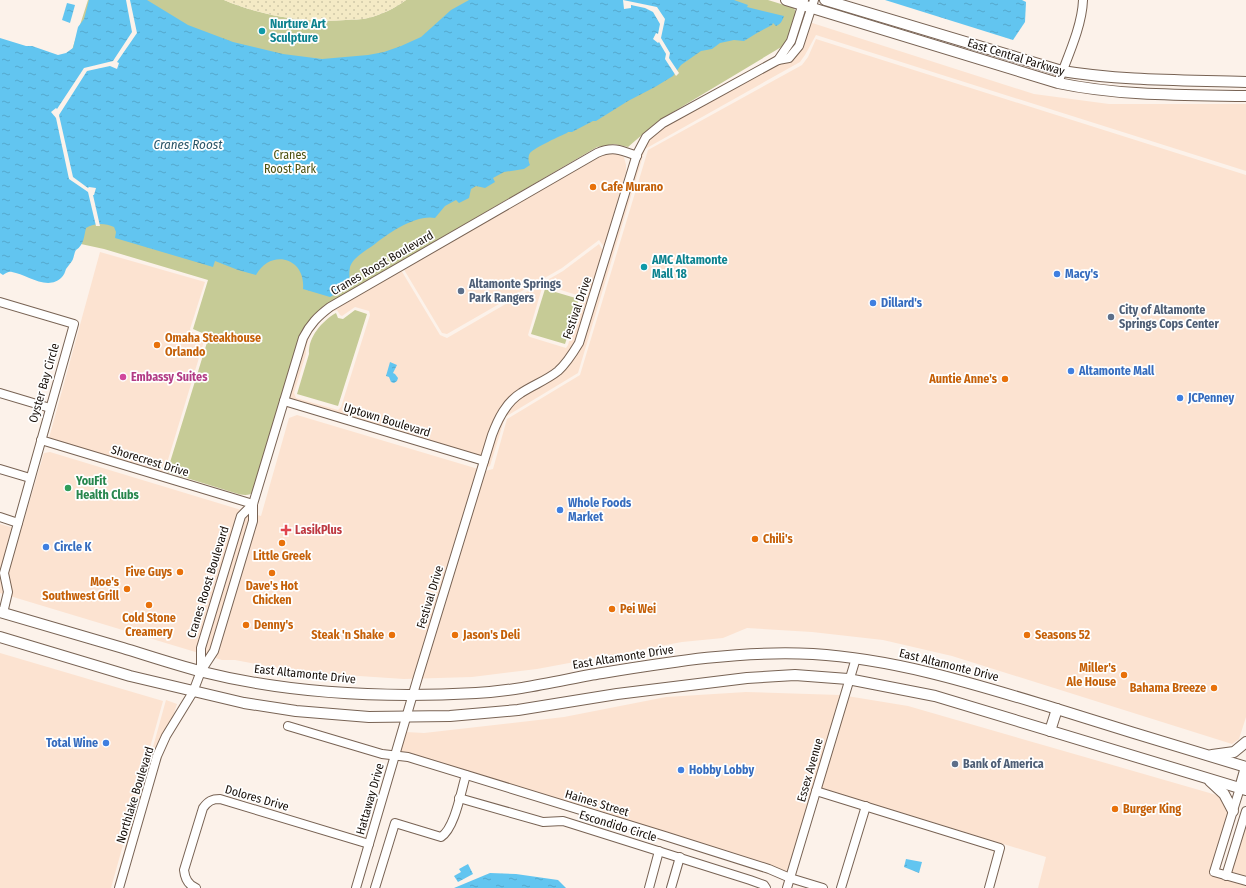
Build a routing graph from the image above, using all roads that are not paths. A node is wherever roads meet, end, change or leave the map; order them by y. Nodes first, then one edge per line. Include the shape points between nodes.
1 (786, 0) edge
2 (825, 0) edge
3 (1083, 0) edge
4 (808, 3) edge
5 (1062, 71) junction
6 (1246, 82) edge
7 (1058, 84) junction
8 (1246, 96) edge
9 (637, 156) junction
10 (0, 302) edge
11 (0, 393) edge
12 (284, 402) junction
13 (50, 408) junction
14 (41, 440) junction
15 (484, 461) junction
16 (0, 469) edge
17 (30, 478) junction
18 (253, 504) junction
19 (0, 517) edge
20 (18, 522) junction
21 (2, 612) edge
22 (0, 637) edge
23 (856, 658) junction
24 (201, 672) junction
25 (848, 679) junction
26 (193, 692) junction
27 (413, 694) junction
28 (1057, 709) junction
29 (407, 717) junction
30 (288, 726) dead end
31 (1050, 731) junction
32 (1246, 742) edge
33 (396, 755) junction
34 (1208, 755) junction
35 (1246, 767) edge
36 (466, 775) junction
37 (1207, 778) junction
38 (1243, 789) edge
39 (816, 791) junction
40 (459, 798) junction
41 (866, 806) junction
42 (1246, 811) edge
43 (1233, 812) junction
44 (369, 844) junction
45 (659, 851) junction
46 (680, 857) junction
47 (1226, 876) junction
48 (790, 878) junction
49 (1246, 882) edge
50 (119, 888) edge
51 (196, 888) edge
52 (356, 888) edge
53 (375, 888) edge
54 (649, 888) edge
55 (671, 888) edge
56 (766, 888) edge
57 (787, 888) edge
58 (823, 888) edge
59 (841, 888) edge
60 (989, 888) edge

1 - 4 main road, East Central Parkway
2 - 5 main road, East Central Parkway
3 - 5 street via 1078,27
4 - 7 main road, East Central Parkway
4 - 9 street, Festival Drive via 791,41 778,60 663,123 646,137
5 - 6 main road, East Central Parkway via 1120,78
5 - 7 street
7 - 8 main road, East Central Parkway via 1112,92
9 - 12 street, Cranes Roost Boulevard via 618,149 597,153 330,307 320,314 307,330
9 - 15 street, Festival Drive via 579,343 559,370 520,393 504,409
10 - 13 street, Oyster Bay Circle via 74,324
11 - 13 street
12 - 15 street, Uptown Boulevard
12 - 18 street, Cranes Roost Boulevard
13 - 14 street, Oyster Bay Circle
14 - 17 street, Oyster Bay Circle
14 - 18 street, Shorecrest Drive
15 - 27 street, Festival Drive
16 - 17 street
17 - 20 street, Oyster Bay Circle
18 - 24 street, Cranes Roost Boulevard via 252,521 214,651
18 - 24 street, Cranes Roost Boulevard via 241,516 201,648
19 - 20 street
20 - 21 street, Oyster Bay Circle via 4,573 8,592
21 - 24 main road, East Altamonte Drive
22 - 26 main road
23 - 25 street, Essex Avenue
23 - 27 main road, East Altamonte Drive via 781,653 727,656 662,663 480,693
23 - 28 main road, East Altamonte Drive via 960,680
24 - 26 street, Cranes Roost Boulevard
24 - 27 main road, East Altamonte Drive via 309,690
25 - 29 main road via 795,675 747,678 617,694 518,710
25 - 31 main road via 935,696
25 - 39 street, Essex Avenue
26 - 29 main road via 296,711 369,717
26 - 50 street, Northlake Boulevard via 157,756
27 - 29 street, Festival Drive
28 - 31 main road
28 - 34 main road, East Altamonte Drive
29 - 33 street, Hattaway Drive
30 - 33 street, Haines Street via 382,754
31 - 37 main road
32 - 34 main road via 1234,752
33 - 36 street, Haines Street
33 - 44 street, Hattaway Drive
34 - 35 main road, East Altamonte Drive
35 - 38 main road
36 - 40 street
36 - 48 street, Haines Street via 762,867
37 - 38 main road
37 - 43 main road via 1224,794
38 - 43 street
39 - 41 street
39 - 48 street, Essex Avenue
40 - 45 street, Escondido Circle via 543,822 563,821
40 - 53 street via 453,820 446,834 441,837 395,823
41 - 59 street
41 - 60 street via 1000,848
42 - 47 street
43 - 47 street via 1214,872
44 - 51 street, Dolores Drive via 213,799 203,808 184,870 188,883
44 - 52 street, Hattaway Drive
45 - 46 street, Escondido Circle
45 - 54 street
46 - 55 street
46 - 56 street, Escondido Circle via 764,885
47 - 49 street
48 - 57 street, Essex Avenue
48 - 58 street, Haines Street

